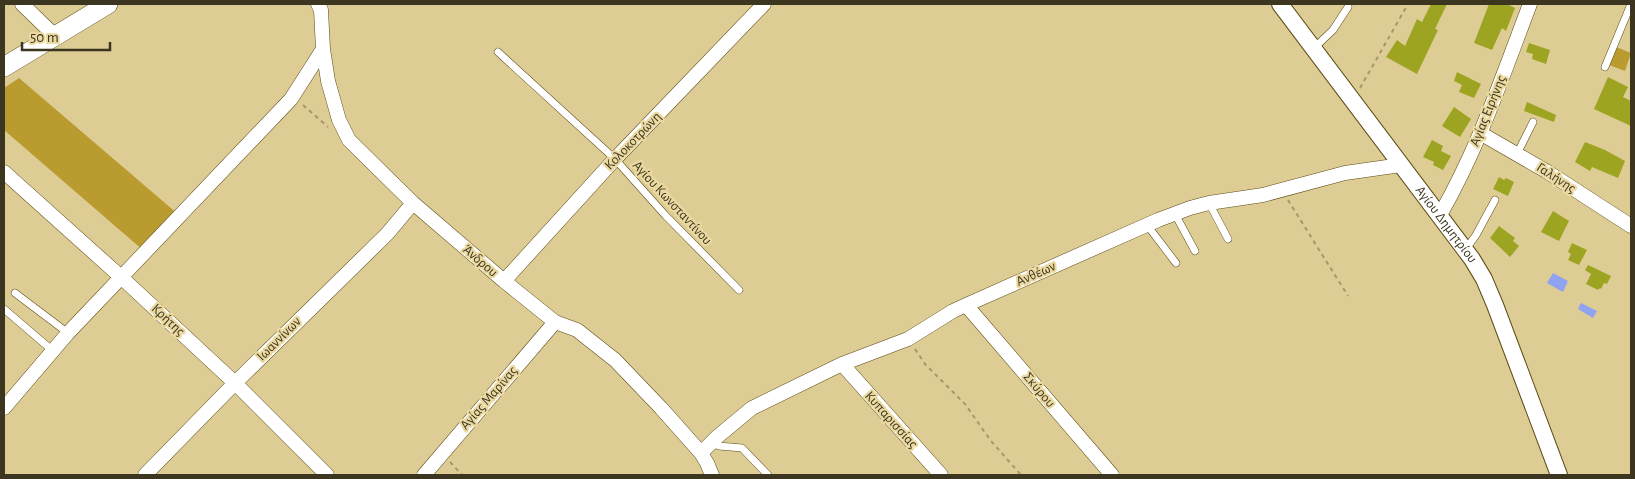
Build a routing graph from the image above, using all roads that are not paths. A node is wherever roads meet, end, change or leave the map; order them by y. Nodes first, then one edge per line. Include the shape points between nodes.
1 (22, 4) edge
2 (108, 4) edge
3 (318, 4) edge
4 (764, 4) edge
5 (1280, 4) edge
6 (1530, 4) edge
7 (1630, 4) edge
8 (1348, 7) dead end
9 (55, 36) junction
10 (1314, 48) junction
11 (323, 49) junction
12 (498, 52) dead end
13 (4, 67) edge
14 (1605, 67) dead end
15 (1533, 122) dead end
16 (1480, 133) junction
17 (1517, 154) junction
18 (615, 159) junction
19 (1400, 165) junction
20 (4, 172) edge
21 (1495, 200) dead end
22 (413, 203) junction
23 (1209, 203) junction
24 (1175, 214) junction
25 (1440, 215) junction
26 (1147, 225) junction
27 (1631, 226) edge
28 (1228, 239) dead end
29 (1466, 250) junction
30 (1195, 251) dead end
31 (1176, 263) dead end
32 (121, 276) junction
33 (504, 281) junction
34 (739, 290) dead end
35 (15, 293) dead end
36 (966, 304) junction
37 (4, 309) edge
38 (555, 322) junction
39 (68, 334) junction
40 (53, 351) junction
41 (842, 364) junction
42 (235, 383) junction
43 (4, 408) edge
44 (712, 443) junction
45 (701, 453) junction
46 (145, 475) edge
47 (327, 475) edge
48 (424, 475) edge
49 (712, 475) edge
50 (768, 475) edge
51 (941, 475) edge
52 (1112, 475) edge
53 (1559, 475) edge

1 - 9 street
2 - 9 main road
3 - 11 street, Άνδρου
4 - 18 street, Κολοκοτρώνη
5 - 10 street, Αγίου Δημητρίου
6 - 16 street, Αγίας Ειρήνης
7 - 14 lane
8 - 10 lane via 1333,30
9 - 13 main road
10 - 19 street, Αγίου Δημητρίου
11 - 22 street, Άνδρου via 331,94 349,140
11 - 32 street via 292,99
12 - 18 lane, Αγίου Κωνσταντίνου
15 - 17 lane
16 - 17 street, Γαλήνης
16 - 25 street, Αγίας Ειρήνης via 1458,184
17 - 27 street, Γαλήνης
18 - 33 street, Κολοκοτρώνη
18 - 34 lane, Αγίου Κωνσταντίνου
19 - 23 street, Ανθέων via 1345,173 1263,195
19 - 25 street, Αγίου Δημητρίου
20 - 32 street, Κρήτης
21 - 29 lane
22 - 33 street, Άνδρου
22 - 42 street, Ιωαννίνων via 386,234
23 - 24 street, Ανθέων
23 - 28 lane
24 - 26 street, Ανθέων
24 - 30 lane
25 - 29 street, Αγίου Δημητρίου
26 - 31 lane
26 - 36 street, Ανθέων
29 - 53 street, Αγίου Δημητρίου via 1495,305
32 - 39 street
32 - 42 street, Κρήτης
33 - 38 street, Άνδρου
35 - 39 lane
36 - 41 street, Ανθέων via 908,339
36 - 52 street, Σκύρου
37 - 40 lane
38 - 45 street, Άνδρου via 577,330 615,360
38 - 48 street, Αγίας Μαρίνας
39 - 40 street
40 - 43 street
41 - 44 street, Ανθέων via 752,408
41 - 51 street, Κυπαρισσίας
42 - 46 street, Ιωαννίνων
42 - 47 street, Κρήτης
44 - 45 street, Ανθέων
44 - 50 lane via 742,448
45 - 49 street, Άνδρου

